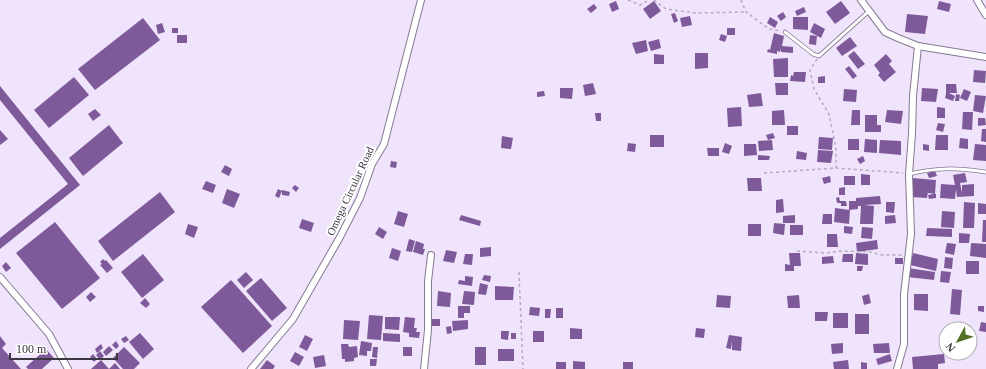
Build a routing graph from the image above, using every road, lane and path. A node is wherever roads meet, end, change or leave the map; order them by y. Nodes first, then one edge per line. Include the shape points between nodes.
1 (421, 0) edge
2 (628, 0) edge
3 (650, 0) edge
4 (654, 0) edge
5 (741, 0) edge
6 (861, 0) edge
7 (977, 0) edge
8 (869, 11) junction
9 (746, 12) junction
10 (986, 15) edge
11 (785, 32) joint
12 (918, 46) junction
13 (819, 56) junction
14 (986, 57) edge
15 (836, 168) junction
16 (986, 172) edge
17 (764, 173) dead end
18 (909, 174) junction
19 (797, 251) dead end
20 (432, 255) dead end
21 (909, 255) junction
22 (519, 272) dead end
23 (0, 278) edge
24 (68, 369) edge
25 (250, 369) edge
26 (424, 369) edge
27 (523, 369) edge
28 (897, 369) edge

1 - 25 street, Omega Circular Road via 384,144 372,164 360,198 293,319
2 - 3 path via 640,5
4 - 9 path via 666,9 695,13
5 - 9 path
6 - 8 street
7 - 10 street
8 - 12 street via 885,32
8 - 13 lane
9 - 11 path via 769,29
11 - 13 lane
12 - 14 street
12 - 18 street
13 - 15 path via 810,70 814,89 828,114 836,148
15 - 17 path
15 - 18 path
16 - 18 lane via 954,168 923,170
18 - 21 street
19 - 21 path
20 - 26 street via 428,281 428,330
21 - 28 street via 904,294 904,344
22 - 27 path
23 - 24 street via 49,334

